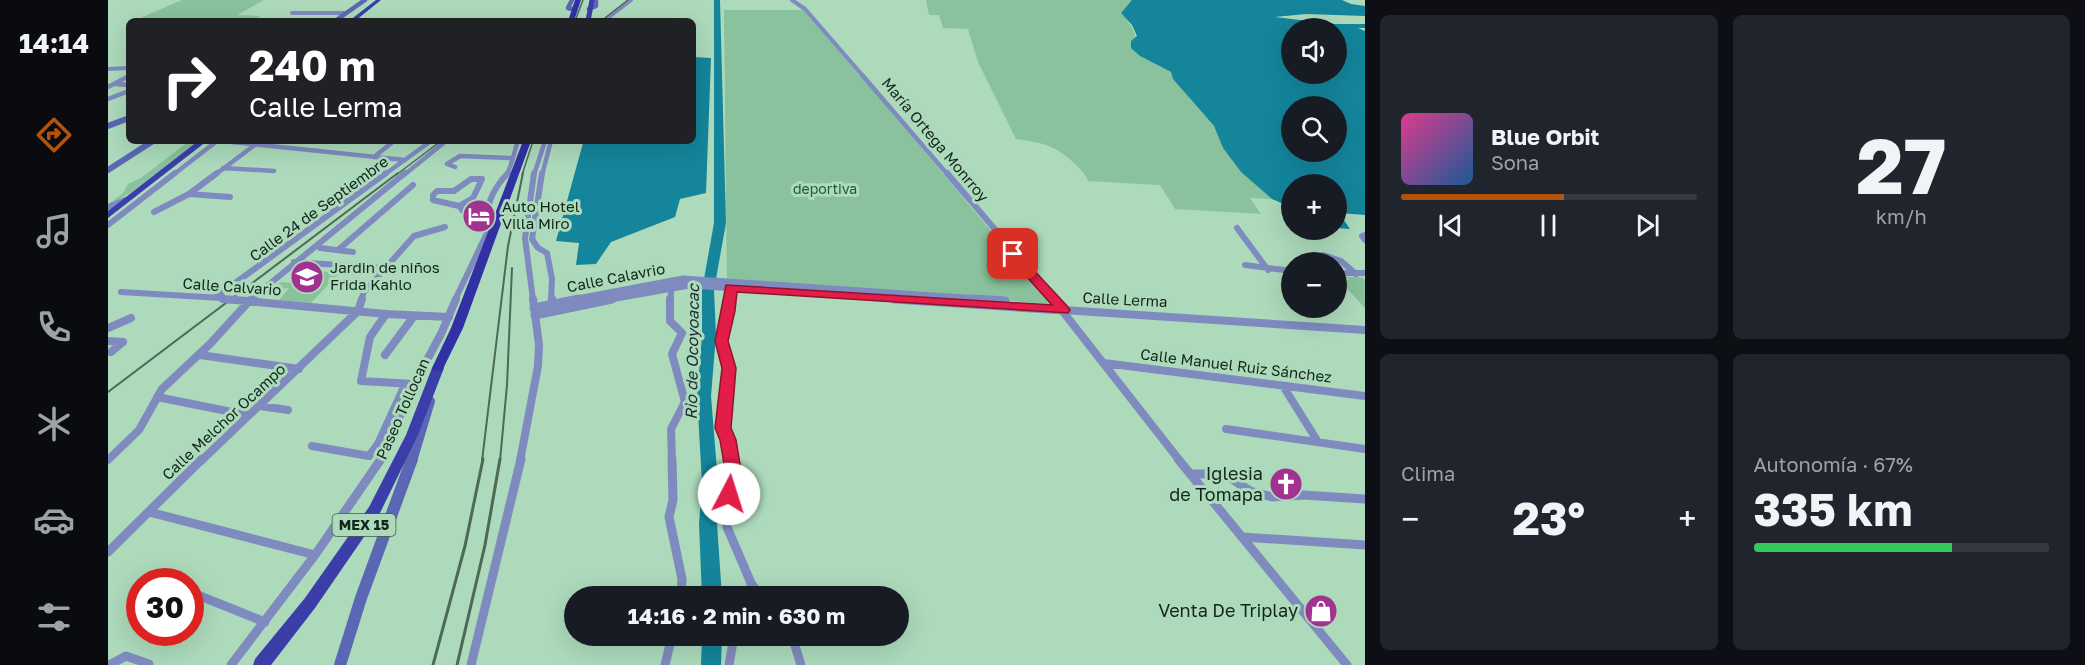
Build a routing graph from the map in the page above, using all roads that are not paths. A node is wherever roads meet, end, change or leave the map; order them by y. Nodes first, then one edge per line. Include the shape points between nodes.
1 (365, 0) edge
2 (379, 0) edge
3 (385, 0) edge
4 (572, 0) edge
5 (578, 0) edge
6 (594, 0) edge
7 (631, 0) edge
8 (792, 0) edge
9 (572, 9) dead end
10 (589, 9) dead end
11 (292, 13) dead end
12 (307, 13) junction
13 (346, 13) junction
14 (299, 18) edge
15 (339, 18) edge
16 (356, 18) edge
17 (362, 18) edge
18 (572, 18) edge
19 (589, 18) edge
20 (608, 18) edge
21 (126, 68) edge
22 (108, 69) edge
23 (126, 78) edge
24 (115, 84) junction
25 (126, 85) edge
26 (108, 87) edge
27 (126, 93) edge
28 (108, 99) edge
29 (126, 119) edge
30 (108, 126) edge
31 (148, 144) edge
32 (199, 144) edge
33 (213, 144) edge
34 (256, 144) joint
35 (390, 144) edge
36 (427, 144) edge
37 (442, 144) edge
38 (517, 144) edge
39 (527, 144) edge
40 (544, 144) edge
41 (550, 144) edge
42 (426, 156) junction
43 (374, 157) junction
44 (511, 158) junction
45 (405, 160) junction
46 (455, 167) dead end
47 (223, 168) junction
48 (108, 170) edge
49 (274, 171) dead end
50 (413, 185) dead end
51 (496, 189) junction
52 (189, 194) junction
53 (230, 197) dead end
54 (480, 198) junction
55 (128, 200) junction
56 (368, 203) junction
57 (388, 205) junction
58 (108, 207) edge
59 (154, 212) dead end
60 (108, 215) edge
61 (108, 225) edge
62 (445, 227) dead end
63 (1237, 228) dead end
64 (1365, 235) edge
65 (1365, 240) edge
66 (320, 248) dead end
67 (338, 250) junction
68 (353, 252) dead end
69 (294, 262) junction
70 (1245, 265) dead end
71 (1347, 265) edge
72 (383, 268) junction
73 (1268, 270) junction
74 (1281, 271) edge
75 (1347, 273) edge
76 (1362, 274) edge
77 (704, 283) junction
78 (715, 284) junction
79 (672, 286) junction
80 (731, 288) junction
81 (121, 292) dead end
82 (853, 292) junction
83 (220, 298) junction
84 (249, 301) junction
85 (551, 305) junction
86 (1060, 308) junction
87 (358, 311) junction
88 (535, 312) junction
89 (386, 314) junction
90 (414, 316) junction
91 (449, 317) junction
92 (131, 318) dead end
93 (108, 328) edge
94 (1365, 330) edge
95 (108, 340) edge
96 (111, 352) dead end
97 (200, 355) junction
98 (385, 355) dead end
99 (1104, 363) junction
100 (438, 368) junction
101 (299, 369) junction
102 (410, 385) junction
103 (1283, 386) junction
104 (1365, 396) edge
105 (156, 397) junction
106 (260, 406) junction
107 (288, 410) dead end
108 (247, 415) junction
109 (1226, 429) dead end
110 (1318, 442) junction
111 (312, 446) dead end
112 (108, 448) edge
113 (1365, 449) edge
114 (118, 451) junction
115 (108, 460) edge
116 (1190, 474) junction
117 (1365, 499) edge
118 (149, 512) junction
119 (1243, 537) junction
120 (1365, 545) edge
121 (108, 552) edge
122 (315, 555) junction
123 (751, 583) junction
124 (682, 586) edge
125 (751, 586) edge
126 (753, 586) edge
127 (204, 598) edge
128 (266, 622) junction
129 (670, 646) edge
130 (732, 646) edge
131 (794, 646) edge
132 (148, 664) edge
133 (109, 665) edge
134 (231, 665) edge
135 (261, 665) edge
136 (340, 665) edge
137 (471, 665) edge
138 (665, 665) edge
139 (729, 665) edge
140 (801, 665) edge
141 (1347, 665) edge

1 - 13 main road
2 - 16 highway
3 - 17 highway
4 - 9 main road via 568,8
5 - 18 highway
6 - 10 main road via 596,6
6 - 19 highway, bridge
7 - 20 street
8 - 86 street, María Ortega Monrroy via 805,9
11 - 12 street
12 - 13 street
12 - 14 street
13 - 15 main road
21 - 22 street
23 - 24 street
24 - 25 street
24 - 26 street
27 - 28 street
29 - 30 main road
31 - 48 main road
32 - 55 highway
33 - 61 street
34 - 43 street
34 - 47 street
35 - 43 street
36 - 45 street, Calle 24 de Septiembre
37 - 42 street
38 - 44 street
39 - 100 highway, Paseo Tollocan / MEX 15
40 - 88 street via 534,174 525,238
41 - 85 street via 532,239 550,263
42 - 45 street
42 - 56 street
43 - 45 street
44 - 46 street via 460,156 447,164
44 - 51 street via 509,172
45 - 83 street, Calle 24 de Septiembre
47 - 49 street
47 - 52 street
50 - 57 street
51 - 54 street
51 - 54 street
52 - 53 street
52 - 59 street
54 - 54 street via 482,179 478,178 454,191 437,191 432,199 461,208
54 - 91 street via 487,233
55 - 58 street
55 - 60 highway
56 - 57 street
56 - 69 street
57 - 67 street
62 - 72 street via 414,236
63 - 73 street
64 - 65 street
66 - 67 street
67 - 68 street
69 - 72 street
69 - 84 street
70 - 73 street
71 - 76 street
72 - 87 street via 363,294
73 - 74 street
75 - 76 street
77 - 78 street, Calle Lerma
77 - 79 street, Calle Calavrio
77 - 85 street, Calle Calavrio via 661,282
78 - 80 street, Calle Lerma
78 - 82 street, Calle Lerma
79 - 88 street, Calle Calavrio
79 - 124 street via 670,321 682,333 672,354 685,402 671,429 674,500 669,517
80 - 82 street, Calle Lerma
80 - 123 street via 722,341 729,368 723,428 732,464 728,527
81 - 83 street, Calle Calvario
82 - 86 street, Calle Lerma
83 - 84 street, Calle Calvario, bridge
84 - 87 street, Calle Calvario
84 - 97 street
85 - 88 street, Calle Calavrio
86 - 94 street, Calle Lerma
86 - 99 street, María Ortega Monrroy
87 - 89 street, Calle Calvario
87 - 101 street, Calle Melchor Ocampo
88 - 137 street via 539,345 527,433
89 - 90 street, Calle Calvario
89 - 102 street via 370,337 361,381
90 - 91 street, Calle Calvario
90 - 98 street
91 - 102 street
92 - 93 street
95 - 96 street via 123,342
97 - 101 street
97 - 105 street
99 - 103 street, Calle Manuel Ruiz Sánchez
99 - 116 street, María Ortega Monrroy
100 - 135 highway, Paseo Tollocan / MEX 15 via 412,435 374,511
100 - 136 main road via 423,430 349,628
101 - 106 street, Calle Melchor Ocampo
102 - 111 street via 369,456
102 - 122 street via 384,454
103 - 104 street, Calle Manuel Ruiz Sánchez
103 - 110 street
105 - 108 street
105 - 114 street via 139,430
106 - 107 street
106 - 108 street, Calle Melchor Ocampo
108 - 118 street, Calle Melchor Ocampo
109 - 110 street
110 - 113 street
112 - 114 street
114 - 115 street
116 - 117 street via 1225,474 1250,491 1272,497
116 - 119 street, María Ortega Monrroy
118 - 121 street, Calle Melchor Ocampo
118 - 122 street
119 - 120 street
119 - 141 street, María Ortega Monrroy
122 - 128 street
123 - 125 street
123 - 126 street
127 - 128 street
128 - 134 street
129 - 138 street
130 - 139 street
131 - 140 street
132 - 133 street via 126,656

